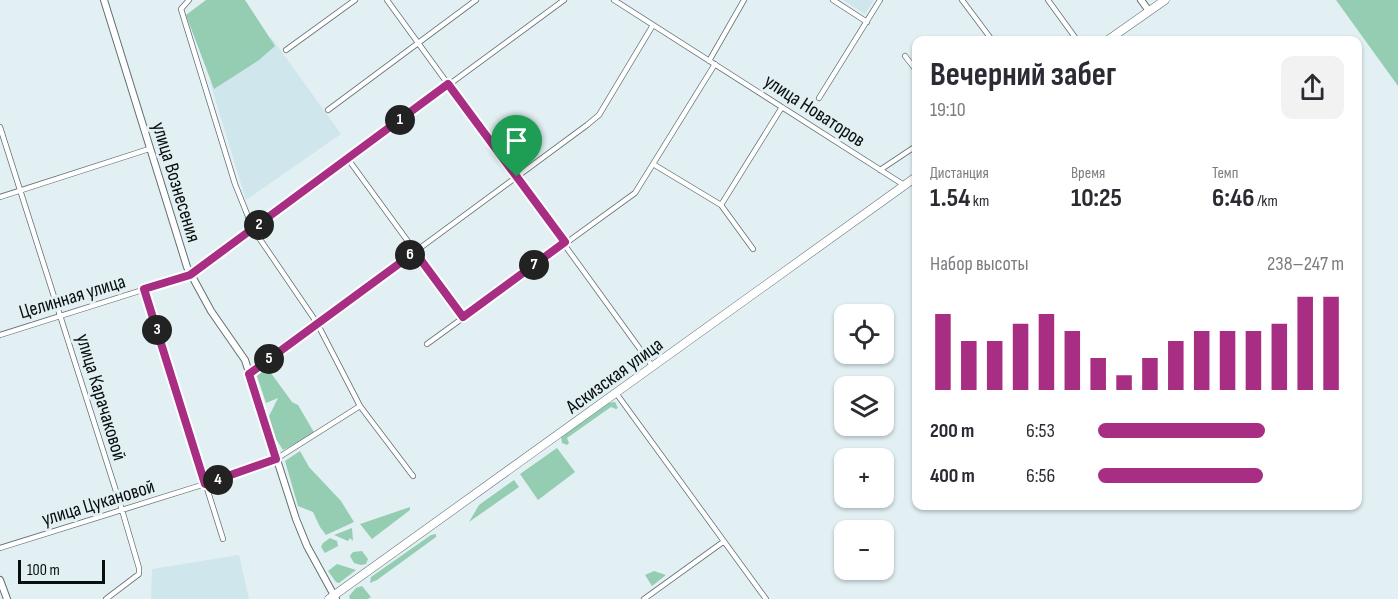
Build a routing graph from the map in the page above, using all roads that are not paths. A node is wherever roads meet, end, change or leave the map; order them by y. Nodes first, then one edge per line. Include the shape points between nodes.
1 (104, 0) edge
2 (189, 0) edge
3 (355, 0) edge
4 (387, 0) edge
5 (476, 0) edge
6 (564, 0) edge
7 (614, 0) edge
8 (744, 0) edge
9 (833, 0) edge
10 (880, 0) edge
11 (962, 0) edge
12 (1048, 0) edge
13 (1142, 0) edge
14 (1164, 0) edge
15 (1149, 11) junction
16 (867, 22) junction
17 (653, 25) junction
18 (989, 36) edge
19 (1074, 36) edge
20 (1114, 36) edge
21 (418, 42) junction
22 (286, 50) dead end
23 (905, 56) dead end
24 (709, 61) junction
25 (715, 64) junction
26 (912, 65) edge
27 (448, 84) junction
28 (819, 98) dead end
29 (782, 107) junction
30 (328, 110) dead end
31 (0, 127) edge
32 (912, 149) edge
33 (149, 150) junction
34 (348, 159) junction
35 (653, 164) junction
36 (880, 170) junction
37 (517, 177) junction
38 (912, 180) edge
39 (904, 185) junction
40 (21, 190) junction
41 (0, 197) edge
42 (721, 205) junction
43 (253, 229) junction
44 (565, 242) junction
45 (753, 249) dead end
46 (415, 252) junction
47 (190, 275) junction
48 (144, 289) junction
49 (61, 316) junction
50 (463, 317) junction
51 (317, 323) junction
52 (0, 335) edge
53 (427, 344) dead end
54 (653, 367) junction
55 (249, 374) junction
56 (616, 393) junction
57 (360, 406) junction
58 (276, 459) junction
59 (413, 476) dead end
60 (205, 484) junction
61 (122, 510) junction
62 (223, 540) dead end
63 (723, 542) junction
64 (0, 548) edge
65 (0, 580) edge
66 (333, 598) edge
67 (7, 599) edge
68 (106, 599) edge
69 (644, 599) edge
70 (766, 599) edge

1 - 33 street, улица Вознесения
2 - 43 street via 181,9 235,184
3 - 22 street
4 - 21 street
5 - 21 street
6 - 27 street, Целинная улица
7 - 17 street, улица Новаторов
8 - 24 street
9 - 16 street
10 - 16 street
11 - 18 street
12 - 19 street
13 - 15 street
14 - 15 main road
15 - 20 main road
16 - 28 street
17 - 24 street, улица Новаторов
17 - 37 street via 599,115
21 - 27 street
21 - 30 street
23 - 26 street
24 - 25 street, улица Новаторов
25 - 29 street, улица Новаторов
25 - 35 street
27 - 34 street, Целинная улица
27 - 37 street
29 - 36 street, улица Новаторов
29 - 42 street
31 - 40 street, улица Карачаковой
32 - 36 street
33 - 40 street
33 - 47 street, улица Вознесения
34 - 43 street, Целинная улица
34 - 46 street
35 - 42 street
35 - 44 street via 621,205
36 - 39 street, улица Новаторов
37 - 44 street
37 - 46 street
38 - 39 main road, Аскизская улица
39 - 54 main road, Аскизская улица
40 - 41 street
40 - 49 street, улица Карачаковой
42 - 45 street
43 - 47 street, Целинная улица
43 - 51 street
44 - 50 street
44 - 54 street
46 - 50 street
46 - 51 street
47 - 48 street, Целинная улица
47 - 55 street, улица Вознесения via 245,360
48 - 49 street, Целинная улица
48 - 60 street
49 - 52 street, Целинная улица
49 - 61 street, улица Карачаковой
50 - 53 street
51 - 55 street
51 - 57 street
54 - 56 main road, Аскизская улица
55 - 58 street, улица Вознесения
56 - 63 street
56 - 66 main road, Аскизская улица
57 - 58 street, улица Цукановой
57 - 59 street
58 - 60 street, улица Цукановой
58 - 66 street, улица Вознесения via 308,546
60 - 61 street, улица Цукановой
60 - 62 street
61 - 64 street, улица Цукановой
61 - 68 street, улица Карачаковой via 139,573
63 - 69 street
63 - 70 street
65 - 67 street

